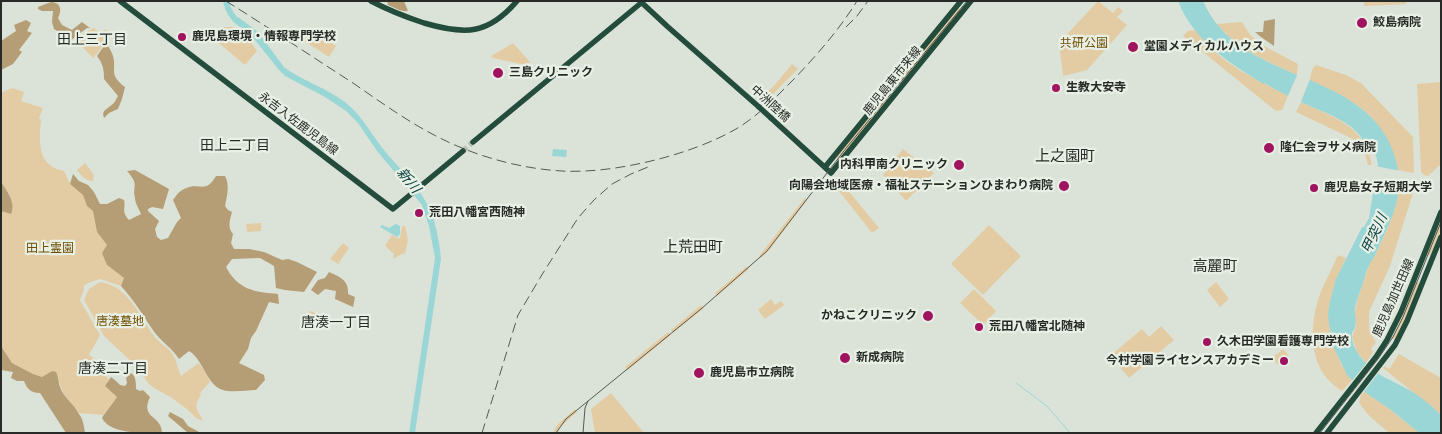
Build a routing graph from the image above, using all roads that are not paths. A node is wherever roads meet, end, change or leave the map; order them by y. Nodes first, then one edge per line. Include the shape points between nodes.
1 (120, 1) edge
2 (371, 1) edge
3 (517, 1) edge
4 (961, 1) edge
5 (971, 1) edge
6 (641, 2) edge
7 (473, 142) tunnel mouth
8 (462, 151) tunnel mouth
9 (825, 167) junction
10 (831, 172) joint
11 (1441, 212) edge
12 (1441, 237) edge
13 (1316, 433) edge
14 (1327, 433) edge

1 - 8 main road, 永吉入佐鹿児島線 via 393,208
2 - 3 main road via 407,17 458,31 489,25
4 - 9 main road, 鹿児島東市来線
5 - 10 main road, 鹿児島東市来線
6 - 7 main road
6 - 9 main road, 中洲陸橋, bridge
9 - 10 main road, 中洲陸橋
11 - 13 main road, 鹿児島加世田線 via 1394,328 1376,357
12 - 14 main road, 鹿児島加世田線 via 1392,349

